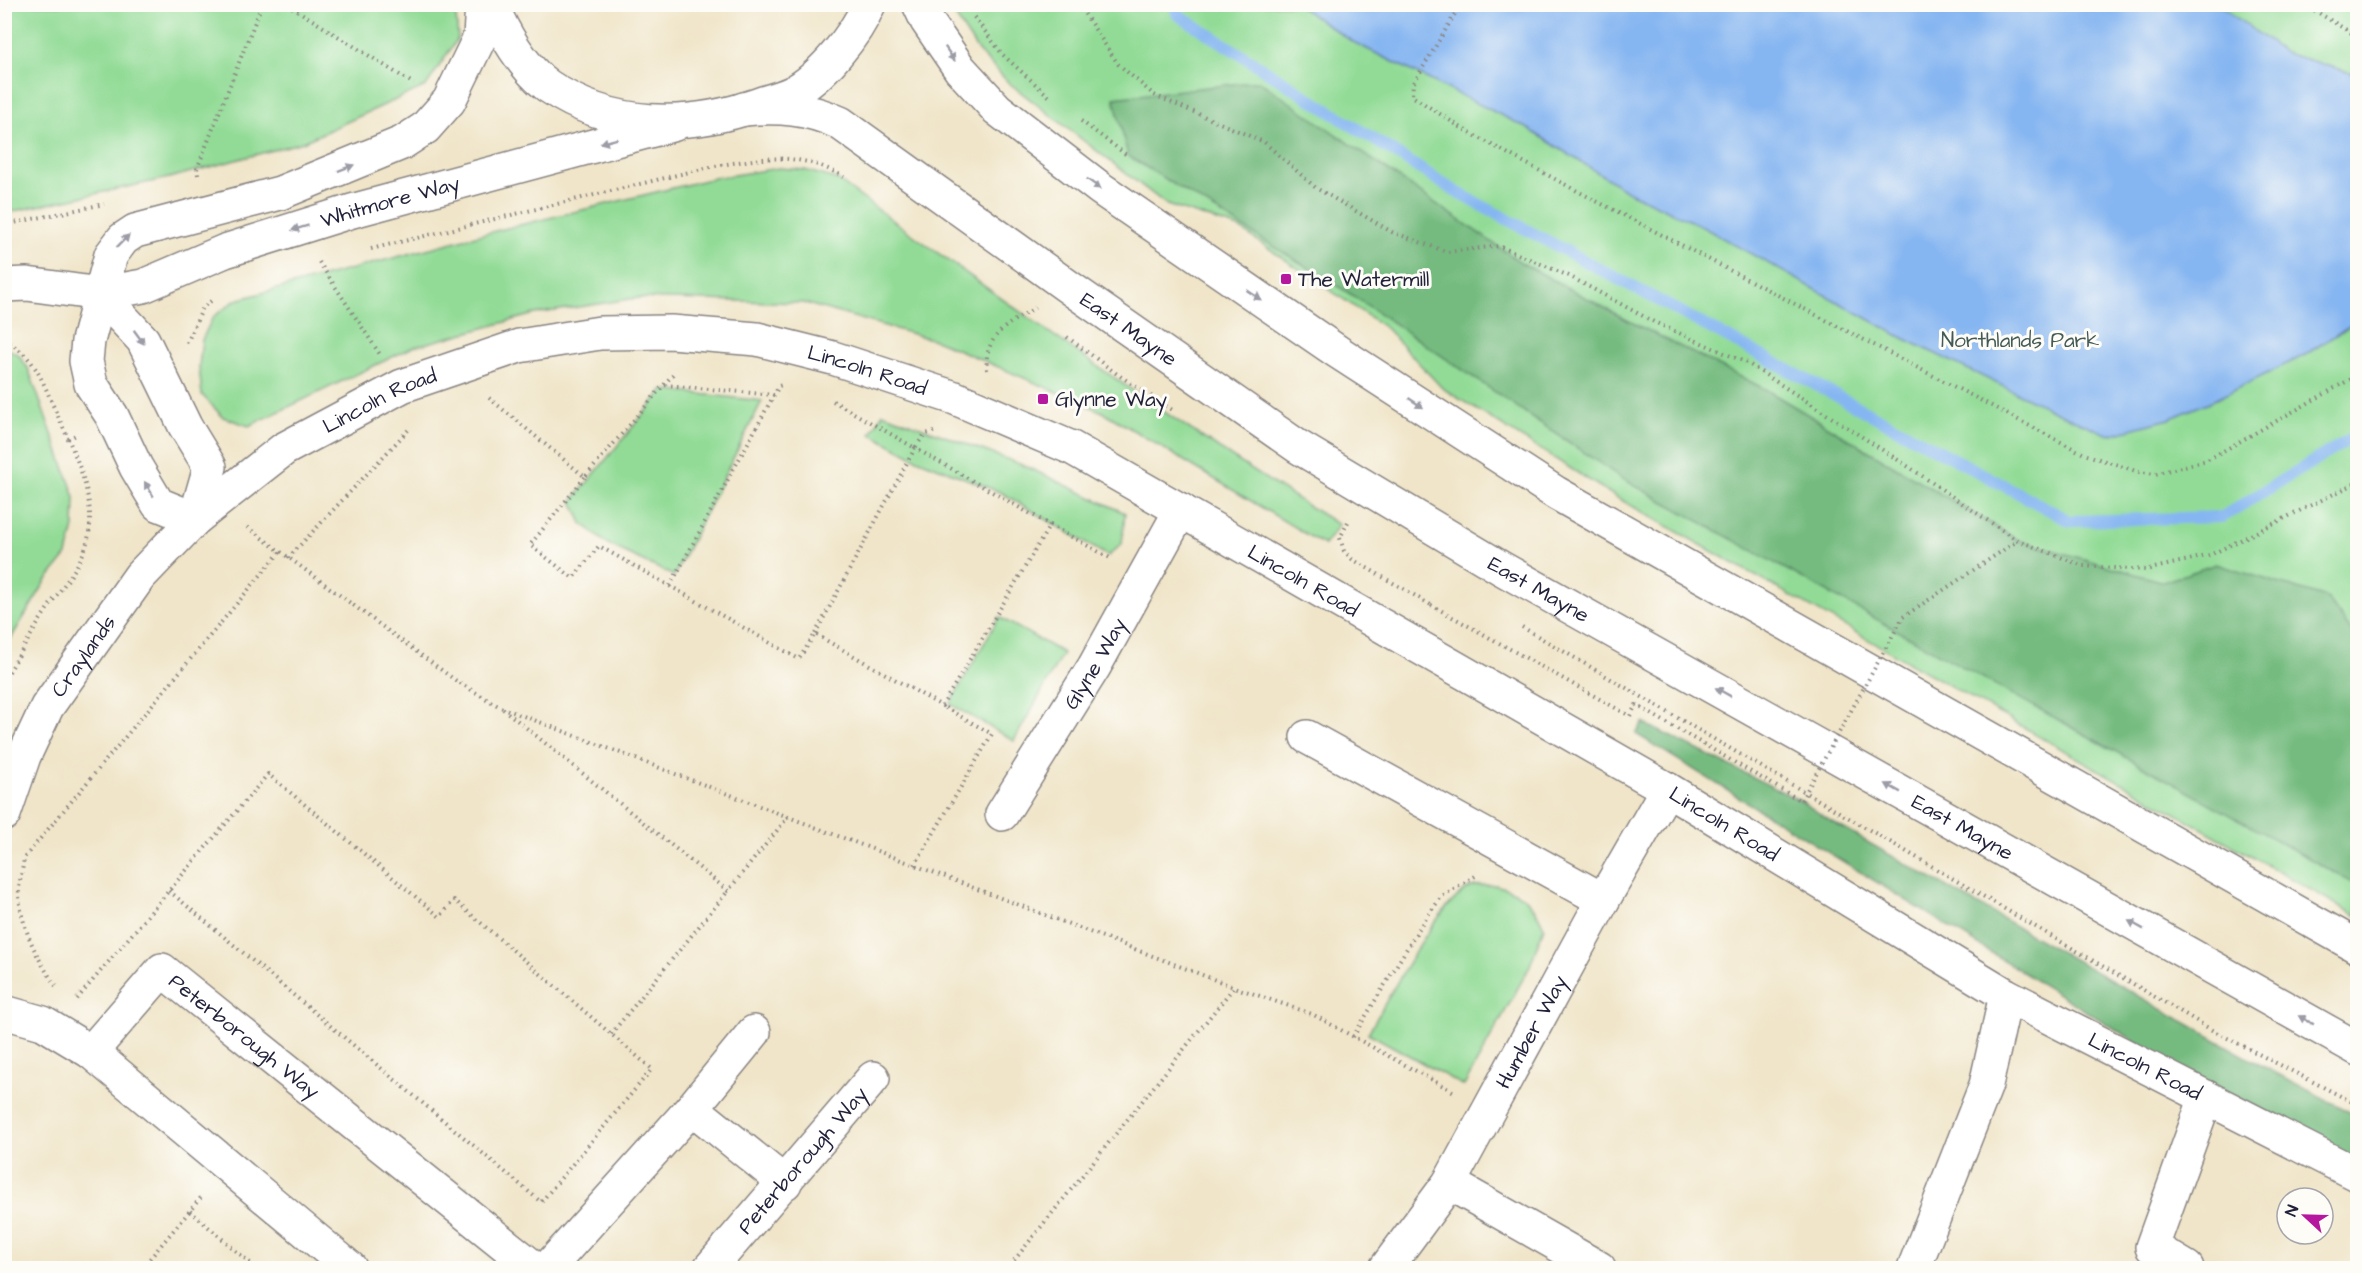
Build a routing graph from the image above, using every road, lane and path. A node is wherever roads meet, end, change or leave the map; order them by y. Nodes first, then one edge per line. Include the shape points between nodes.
1 (262, 4) edge
2 (287, 4) edge
3 (482, 4) edge
4 (491, 4) edge
5 (869, 4) edge
6 (919, 4) edge
7 (967, 4) edge
8 (974, 4) edge
9 (1078, 4) edge
10 (1461, 4) edge
11 (2304, 4) edge
12 (969, 10) junction
13 (2358, 37) edge
14 (422, 90) dead end
15 (1053, 100) dead end
16 (744, 109) junction
17 (1072, 114) dead end
18 (686, 121) junction
19 (1128, 156) dead end
20 (200, 183) dead end
21 (853, 183) dead end
22 (108, 203) dead end
23 (4, 225) edge
24 (362, 251) dead end
25 (329, 259) dead end
26 (318, 261) junction
27 (307, 265) dead end
28 (4, 285) edge
29 (100, 294) junction
30 (216, 297) dead end
31 (1026, 302) dead end
32 (1035, 308) dead end
33 (4, 339) edge
34 (185, 349) dead end
35 (677, 370) dead end
36 (2358, 375) edge
37 (786, 384) dead end
38 (664, 385) junction
39 (402, 386) junction
40 (480, 391) dead end
41 (774, 395) junction
42 (823, 396) dead end
43 (416, 421) dead end
44 (945, 430) dead end
45 (915, 448) junction
46 (585, 477) junction
47 (2358, 482) edge
48 (1181, 510) junction
49 (205, 511) junction
50 (1348, 521) dead end
51 (1050, 525) junction
52 (2018, 540) junction
53 (280, 552) junction
54 (288, 558) junction
55 (1119, 563) dead end
56 (670, 586) junction
57 (815, 634) junction
58 (4, 680) edge
59 (942, 706) junction
60 (500, 707) junction
61 (1307, 737) dead end
62 (1667, 789) junction
63 (4, 814) edge
64 (1002, 814) dead end
65 (788, 817) junction
66 (915, 865) junction
67 (1481, 873) dead end
68 (168, 890) junction
69 (728, 891) junction
70 (1603, 900) junction
71 (2358, 947) edge
72 (1234, 987) junction
73 (62, 992) dead end
74 (2006, 995) junction
75 (68, 997) dead end
76 (4, 1012) edge
77 (754, 1032) dead end
78 (611, 1034) junction
79 (1353, 1037) junction
80 (2358, 1049) edge
81 (91, 1052) junction
82 (873, 1078) dead end
83 (2206, 1097) junction
84 (1466, 1098) dead end
85 (692, 1108) junction
86 (2358, 1175) edge
87 (785, 1183) junction
88 (1449, 1183) junction
89 (210, 1187) dead end
90 (190, 1210) junction
91 (2145, 1258) edge
92 (142, 1269) edge
93 (256, 1269) edge
94 (350, 1269) edge
95 (534, 1269) edge
96 (548, 1269) edge
97 (710, 1269) edge
98 (1019, 1269) edge
99 (1386, 1269) edge
100 (1599, 1269) edge
101 (1914, 1269) edge
102 (2187, 1269) edge

1 - 20 path via 197,169
2 - 14 path
29 -> 3 street, Whitmore Way via 111,255 135,231 280,193 379,155 425,128 449,101 470,63 480,37
4 - 18 street via 525,63 547,85 613,117
5 - 16 street via 827,65 793,92
6 -> 71 street via 960,69 996,109 1101,189 1338,352 1556,492
7 - 12 path
8 - 12 path
9 - 52 path via 1118,64 1154,95 1264,142 1316,188 1392,232 1447,252 1499,246 1747,363
10 - 36 path via 1413,84 1412,96 1539,170 2084,454 2155,474 2207,460
11 - 13 path
12 - 15 path via 1003,55
16 - 18 street
80 -> 16 street, East Mayne via 1501,568 1297,446 840,123 811,111
17 - 19 path
18 -> 29 street, Whitmore Way via 352,211 225,251 143,286
21 - 24 path via 818,163 789,157 748,160
22 - 23 path
25 - 26 path
26 - 27 path
26 - 39 path
28 - 29 street, Whitmore Way via 27,284
29 -> 49 street via 143,340 210,467
49 -> 29 street via 158,504 91,384 86,361
30 - 34 path via 203,307
31 - 32 path
33 - 58 path via 23,349 38,372 84,484 90,524 81,562
35 - 38 path
37 - 41 path via 779,386
38 - 41 path
38 - 46 path
39 - 48 street, Lincoln Road via 519,346 600,333 671,332 757,339 833,358 955,398 1072,448
39 - 49 street, Lincoln Road via 284,449
40 - 46 path
41 - 56 path
42 - 45 path
43 - 54 path
44 - 45 path via 926,434
45 - 51 path
45 - 57 path
46 - 56 path via 530,545 573,578 599,546
47 - 52 path via 2210,555 2146,570 2084,566
48 - 62 street, Lincoln Road
48 - 64 street, Glyne Way via 1094,667
49 - 53 path
49 - 63 street, Craylands via 140,576 47,707 24,756
50 - 52 path, bridge via 1340,538 1352,559 1630,716 1636,705 1801,801 1904,617
51 - 55 path
51 - 59 path
53 - 54 path
53 - 73 path via 24,858 19,894 27,930 39,961
54 - 60 path via 455,680
56 - 57 path via 799,659
57 - 59 path
59 - 66 path via 992,734
60 - 65 path
60 - 69 path
61 - 70 street
62 - 70 street, Humber Way
62 - 74 street, Lincoln Road
65 - 66 path
65 - 69 path
66 - 72 path
67 - 79 path via 1442,896
68 - 75 path via 74,1002
68 - 78 path via 268,774 440,917 453,900
68 - 78 path via 541,1202 652,1069
69 - 78 path
70 - 88 street, Humber Way
72 - 79 path via 1312,1014
72 - 98 path via 1012,1263
74 - 83 street, Lincoln Road
74 - 101 street via 1986,1085
76 - 81 street via 43,1023
77 - 85 street
79 - 84 path
81 - 94 street
81 - 95 street, Peterborough Way via 162,970
82 - 87 street, Peterborough Way
83 - 86 street, Lincoln Road
83 - 91 street
85 - 87 street
85 - 96 street
87 - 97 street, Peterborough Way
88 - 99 street, Humber Way
88 - 100 street
89 - 90 path
90 - 92 path
90 - 93 path
91 - 102 street

